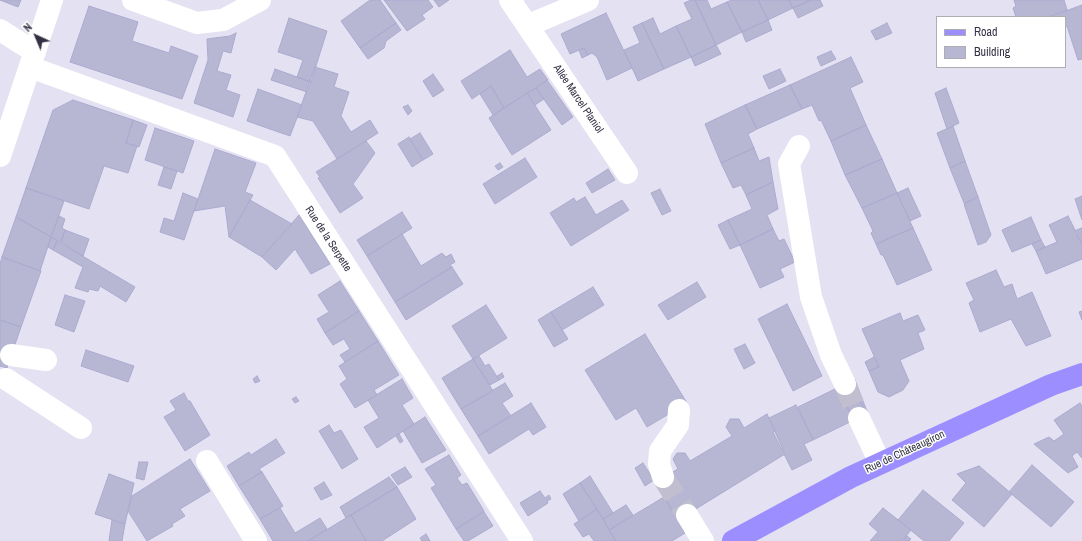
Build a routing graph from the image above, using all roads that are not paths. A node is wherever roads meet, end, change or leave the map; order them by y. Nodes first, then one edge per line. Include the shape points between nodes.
1 (52, 0) edge
2 (133, 0) edge
3 (260, 0) edge
4 (510, 0) edge
5 (588, 0) edge
6 (529, 25) junction
7 (0, 30) edge
8 (33, 59) junction
9 (799, 146) dead end
10 (0, 156) edge
11 (627, 173) dead end
12 (11, 355) dead end
13 (46, 360) dead end
14 (1082, 374) edge
15 (6, 379) dead end
16 (845, 384) tunnel mouth
17 (680, 410) dead end
18 (860, 418) tunnel mouth
19 (81, 428) dead end
20 (207, 461) dead end
21 (880, 463) junction
22 (663, 477) tunnel mouth
23 (686, 515) tunnel mouth
24 (256, 541) edge
25 (522, 541) edge
26 (703, 541) edge
27 (733, 541) edge

1 - 8 street
2 - 3 street via 197,23 223,20
4 - 6 street, Allée Marcel Planiol
5 - 6 street
6 - 11 street, Allée Marcel Planiol
7 - 8 street, Rue de la Serpette
8 - 10 street
8 - 25 street, Rue de la Serpette via 275,156
9 - 16 street via 789,164 811,297 831,354
12 - 13 street
14 - 21 main road, Rue de Châteaugiron via 1051,385
15 - 19 street
17 - 22 street via 678,425 660,451 659,464
18 - 21 street
20 - 24 street
21 - 27 main road, Rue de Châteaugiron
23 - 26 street

